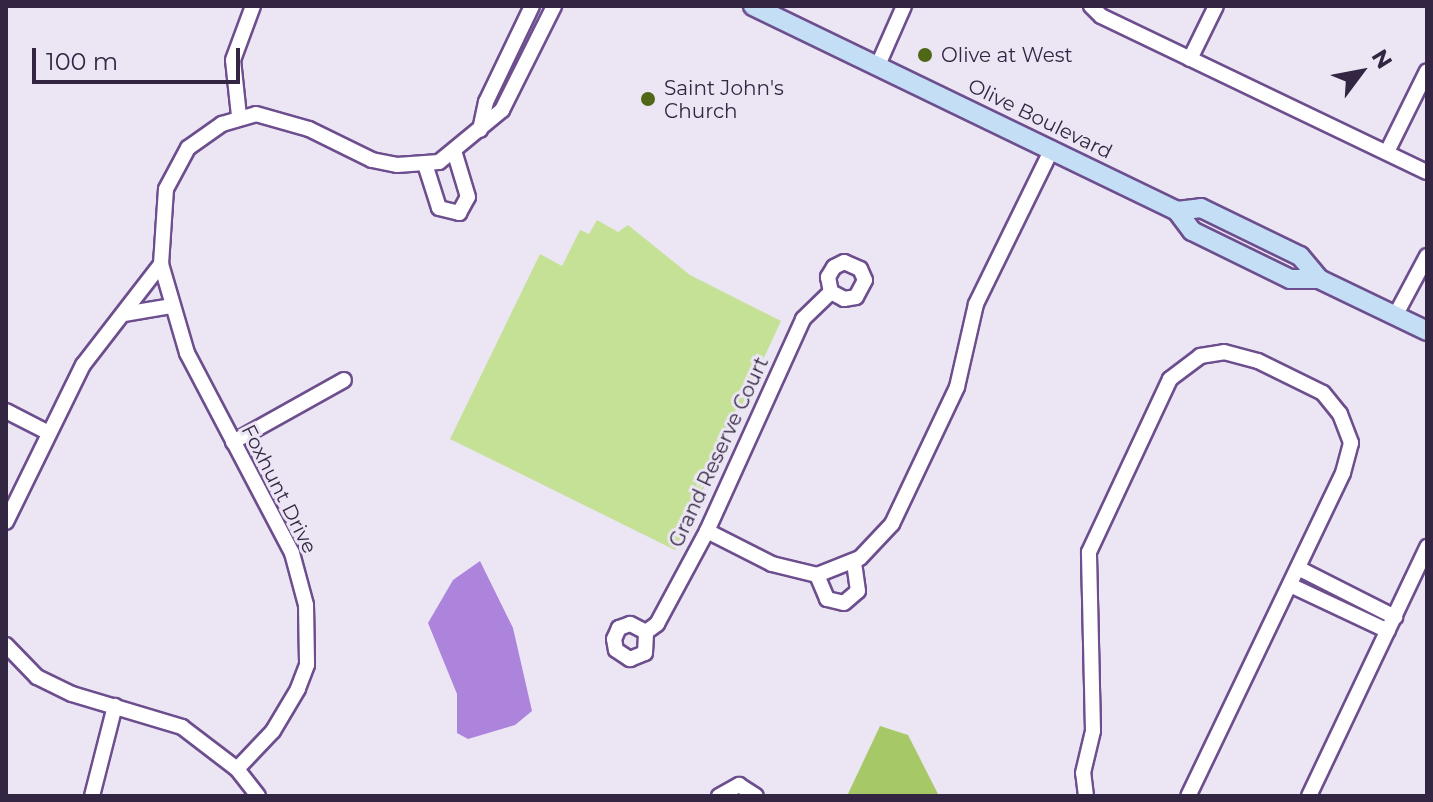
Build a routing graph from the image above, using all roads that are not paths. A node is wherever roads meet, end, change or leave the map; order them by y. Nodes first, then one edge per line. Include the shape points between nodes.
1 (253, 6) edge
2 (532, 6) edge
3 (554, 6) edge
4 (753, 6) edge
5 (904, 6) edge
6 (1091, 6) edge
7 (1216, 6) edge
8 (1190, 59) junction
9 (878, 65) junction
10 (1427, 71) edge
11 (239, 116) junction
12 (480, 130) junction
13 (1052, 149) junction
14 (1387, 152) junction
15 (455, 154) junction
16 (425, 164) junction
17 (1427, 172) edge
18 (1427, 256) edge
19 (161, 264) junction
20 (831, 292) dead end
21 (172, 306) junction
22 (124, 314) junction
23 (1395, 316) junction
24 (1427, 331) edge
25 (344, 380) dead end
26 (6, 411) edge
27 (49, 433) junction
28 (233, 442) junction
29 (6, 522) edge
30 (707, 531) junction
31 (1427, 547) edge
32 (854, 561) junction
33 (1298, 568) junction
34 (817, 575) junction
35 (1290, 585) junction
36 (1392, 624) junction
37 (646, 632) dead end
38 (6, 645) edge
39 (115, 706) junction
40 (237, 769) junction
41 (92, 796) edge
42 (258, 796) edge
43 (719, 796) edge
44 (756, 796) edge
45 (1086, 796) edge
46 (1188, 796) edge
47 (1309, 796) edge

1 - 11 street via 233,60
2 - 12 street via 486,102
3 - 12 street via 502,110
4 - 9 main road, Olive Boulevard
5 - 9 street
6 - 8 street
7 - 8 street
8 - 14 street
9 - 13 main road, Olive Boulevard
10 - 14 street
11 - 16 street via 277,117 372,160
11 - 19 street via 202,135 175,168 166,189
12 - 15 street
13 - 23 main road, Olive Boulevard via 1177,211 1201,208 1300,256 1319,279
13 - 32 street via 976,304 957,387 898,510
14 - 17 street
15 - 16 street
15 - 16 street via 468,197 459,213 439,208
18 - 23 street
19 - 21 street, Foxhunt Drive
19 - 22 street
20 - 30 street, Grand Reserve Court via 803,319
21 - 22 street
21 - 28 street, Foxhunt Drive via 187,353
22 - 27 street via 83,365
23 - 24 main road, Olive Boulevard
25 - 28 street
26 - 27 street
27 - 29 street
28 - 40 street, Foxhunt Drive via 292,553 309,637 307,665 288,707
30 - 34 street via 772,564
30 - 37 street, Grand Reserve Court via 657,624
31 - 36 street
32 - 34 street
32 - 34 street via 858,591 844,603 827,599
33 - 35 street
33 - 36 street
33 - 45 street via 1343,473 1349,430 1323,393 1239,354 1200,356 1170,379 1089,552 1093,731 1083,773
35 - 36 street
35 - 46 street
36 - 47 street
38 - 39 street via 37,677
39 - 40 street via 182,727
39 - 41 street
40 - 42 street
43 - 44 street via 739,785

